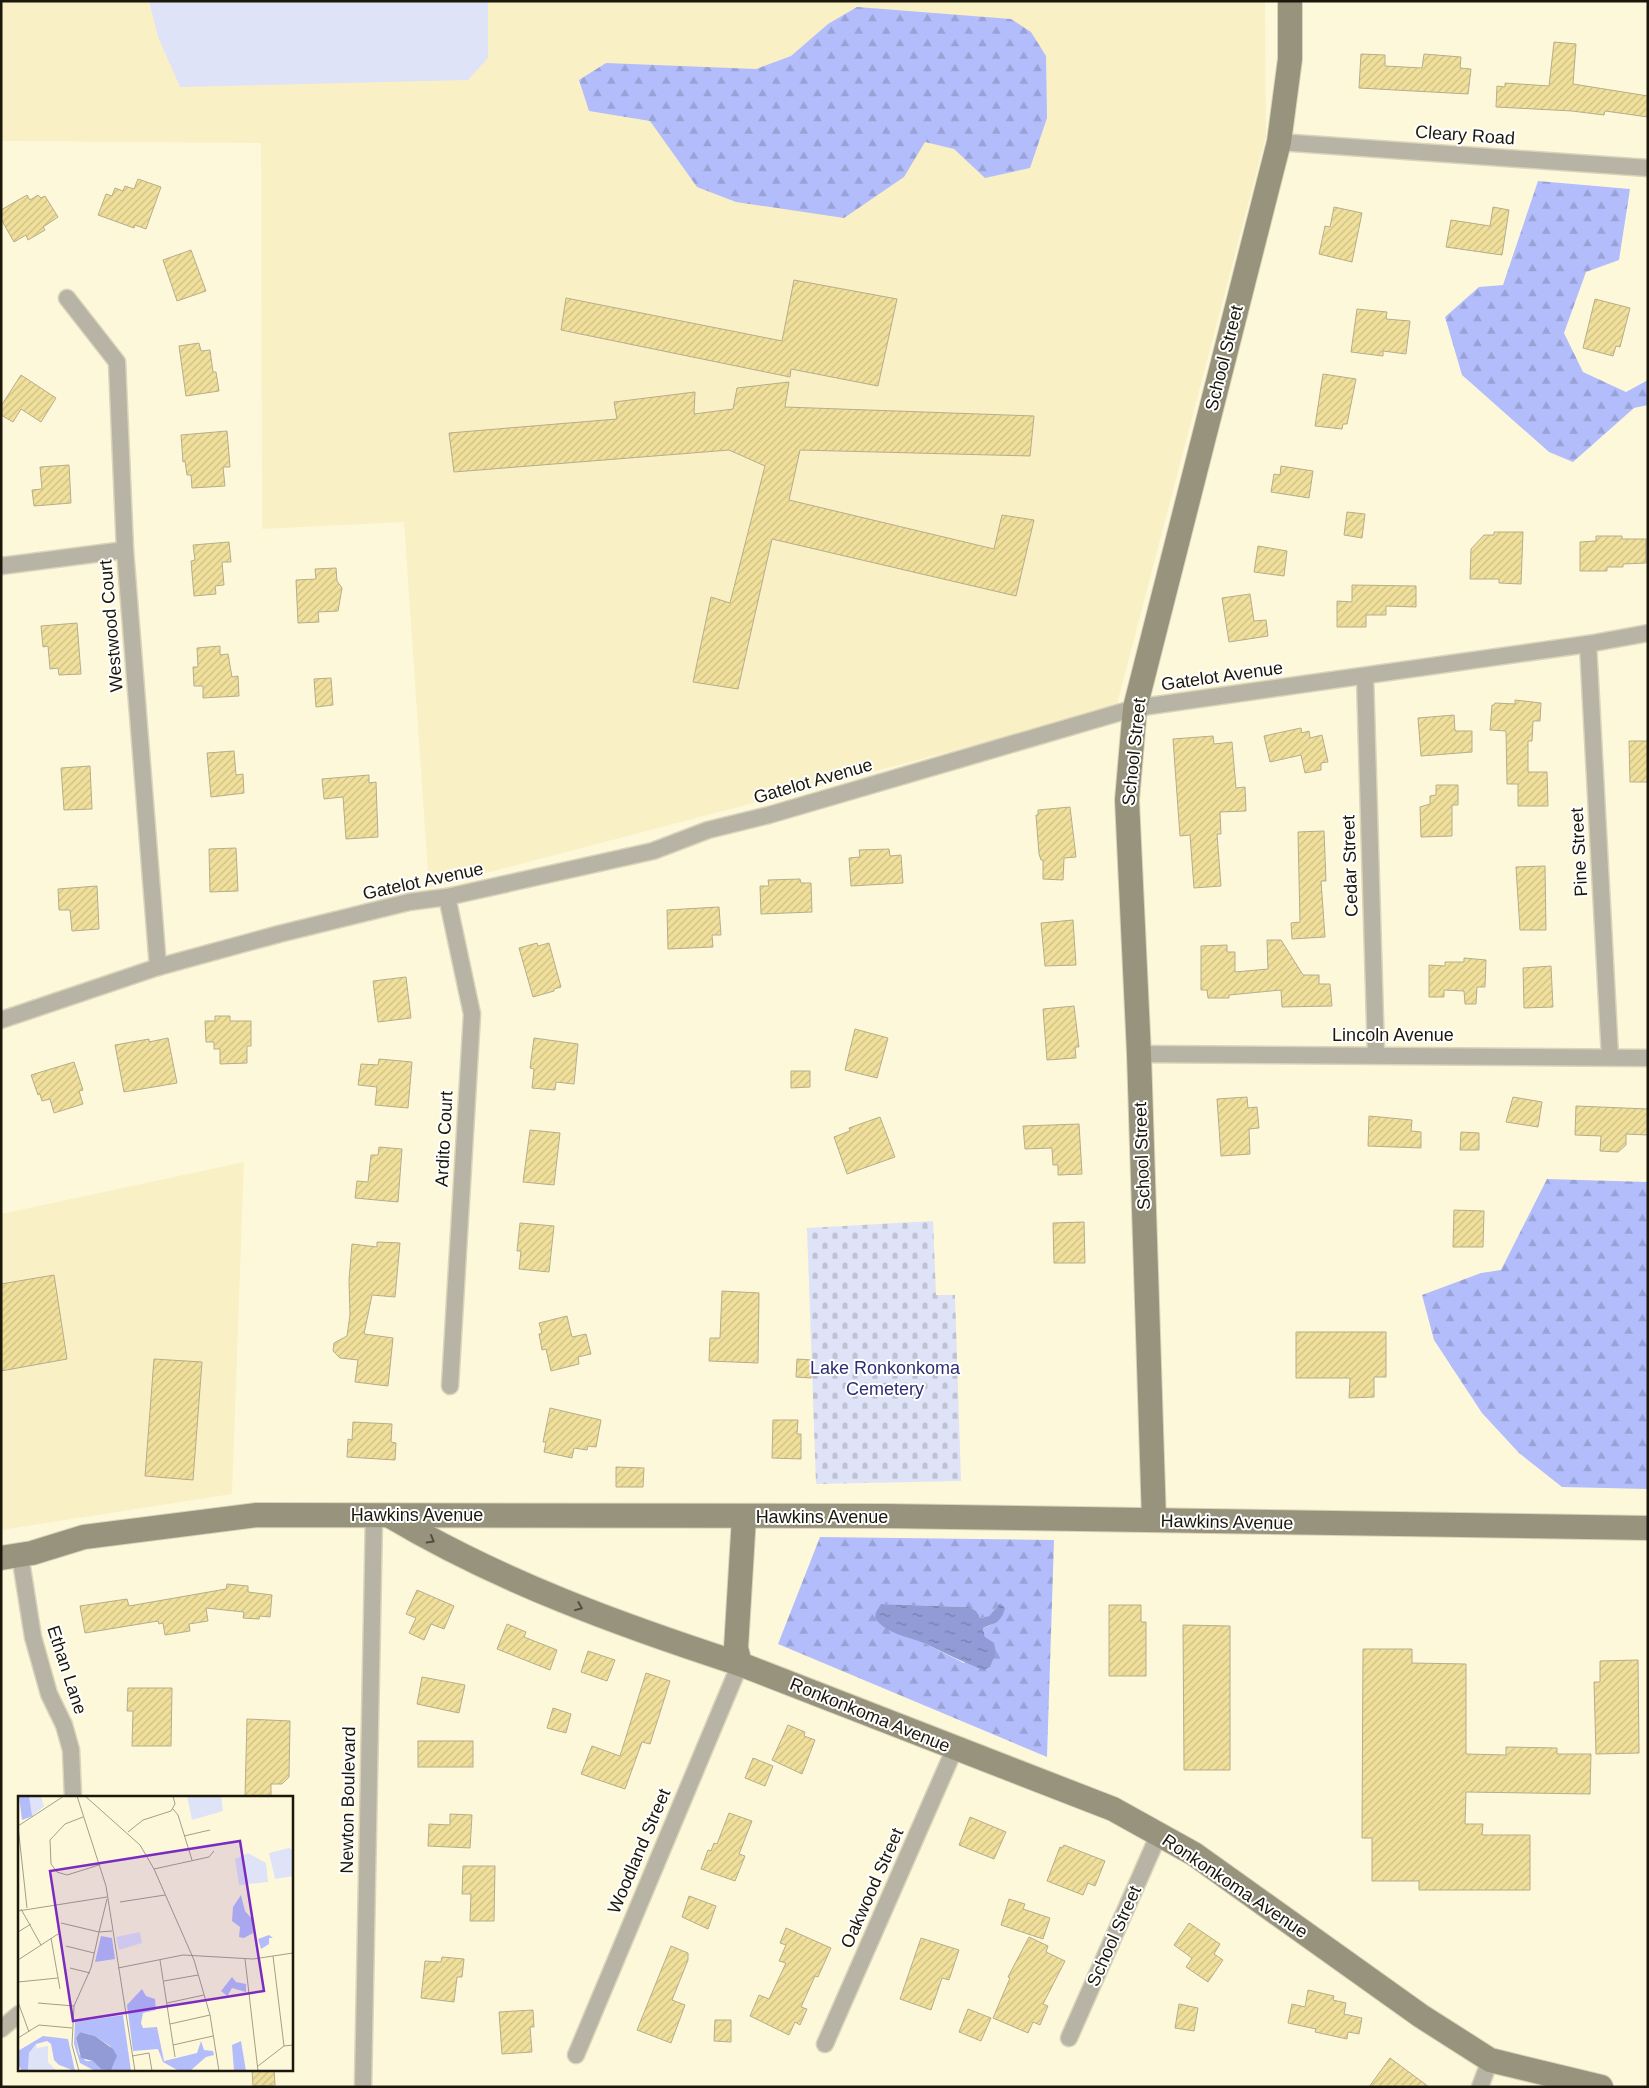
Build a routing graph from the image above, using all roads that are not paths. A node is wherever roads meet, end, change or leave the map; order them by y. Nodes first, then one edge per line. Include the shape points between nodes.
1 (1290, 1) edge
2 (1279, 142) junction
3 (1648, 168) edge
4 (67, 298) dead end
5 (124, 550) junction
6 (1, 566) edge
7 (1648, 633) edge
8 (1588, 644) junction
9 (1365, 676) junction
10 (1135, 708) junction
11 (447, 897) junction
12 (158, 967) junction
13 (1, 1020) edge
14 (1139, 1054) junction
15 (1376, 1055) junction
16 (1610, 1057) junction
17 (1648, 1058) edge
18 (450, 1386) dead end
19 (381, 1515) junction
20 (744, 1517) junction
21 (1154, 1520) junction
22 (1648, 1528) edge
23 (11, 1556) edge
24 (740, 1664) junction
25 (955, 1748) junction
26 (73, 1796) edge
27 (1158, 1834) junction
28 (18, 2015) edge
29 (1, 2029) edge
30 (1069, 2038) dead end
31 (825, 2044) dead end
32 (576, 2055) dead end
33 (1490, 2060) junction
34 (363, 2087) edge
35 (1480, 2087) edge
36 (1602, 2087) edge

1 - 2 street, School Street via 1290,59
2 - 3 street, Cleary Road
2 - 10 street, School Street
4 - 5 street, Westwood Court via 117,362
5 - 6 street
5 - 12 street, Westwood Court
7 - 8 street, Gatelot Avenue
8 - 9 street, Gatelot Avenue
8 - 16 street, Pine Street
9 - 10 street, Gatelot Avenue
9 - 15 street, Cedar Street
10 - 11 street, Gatelot Avenue via 708,830 653,851
10 - 14 street, School Street via 1127,800
11 - 12 street, Gatelot Avenue via 409,902
11 - 18 street, Ardito Court via 472,1014
12 - 13 street, Gatelot Avenue
14 - 15 street, Lincoln Avenue
14 - 21 street, School Street
15 - 16 street, Lincoln Avenue
16 - 17 street, Lincoln Avenue
19 - 20 street, Hawkins Avenue
19 - 23 street, Hawkins Avenue via 257,1515 84,1537
19 -> 24 street, Ronkonkoma Avenue via 437,1544 577,1606
19 - 34 street, Newton Boulevard
20 - 21 street, Hawkins Avenue
20 - 24 street via 736,1648
21 - 22 street, Hawkins Avenue
23 - 26 street, Ethan Lane via 49,1694 64,1725 71,1750
24 - 25 street, Ronkonkoma Avenue
24 - 32 street, Woodland Street
25 - 27 street, Ronkonkoma Avenue via 1114,1809
25 - 31 street, Oakwood Street
27 - 30 street, School Street
27 - 33 street, Ronkonkoma Avenue via 1194,1854 1421,2016
28 - 29 street
33 - 35 street
33 - 36 street, Ronkonkoma Avenue

